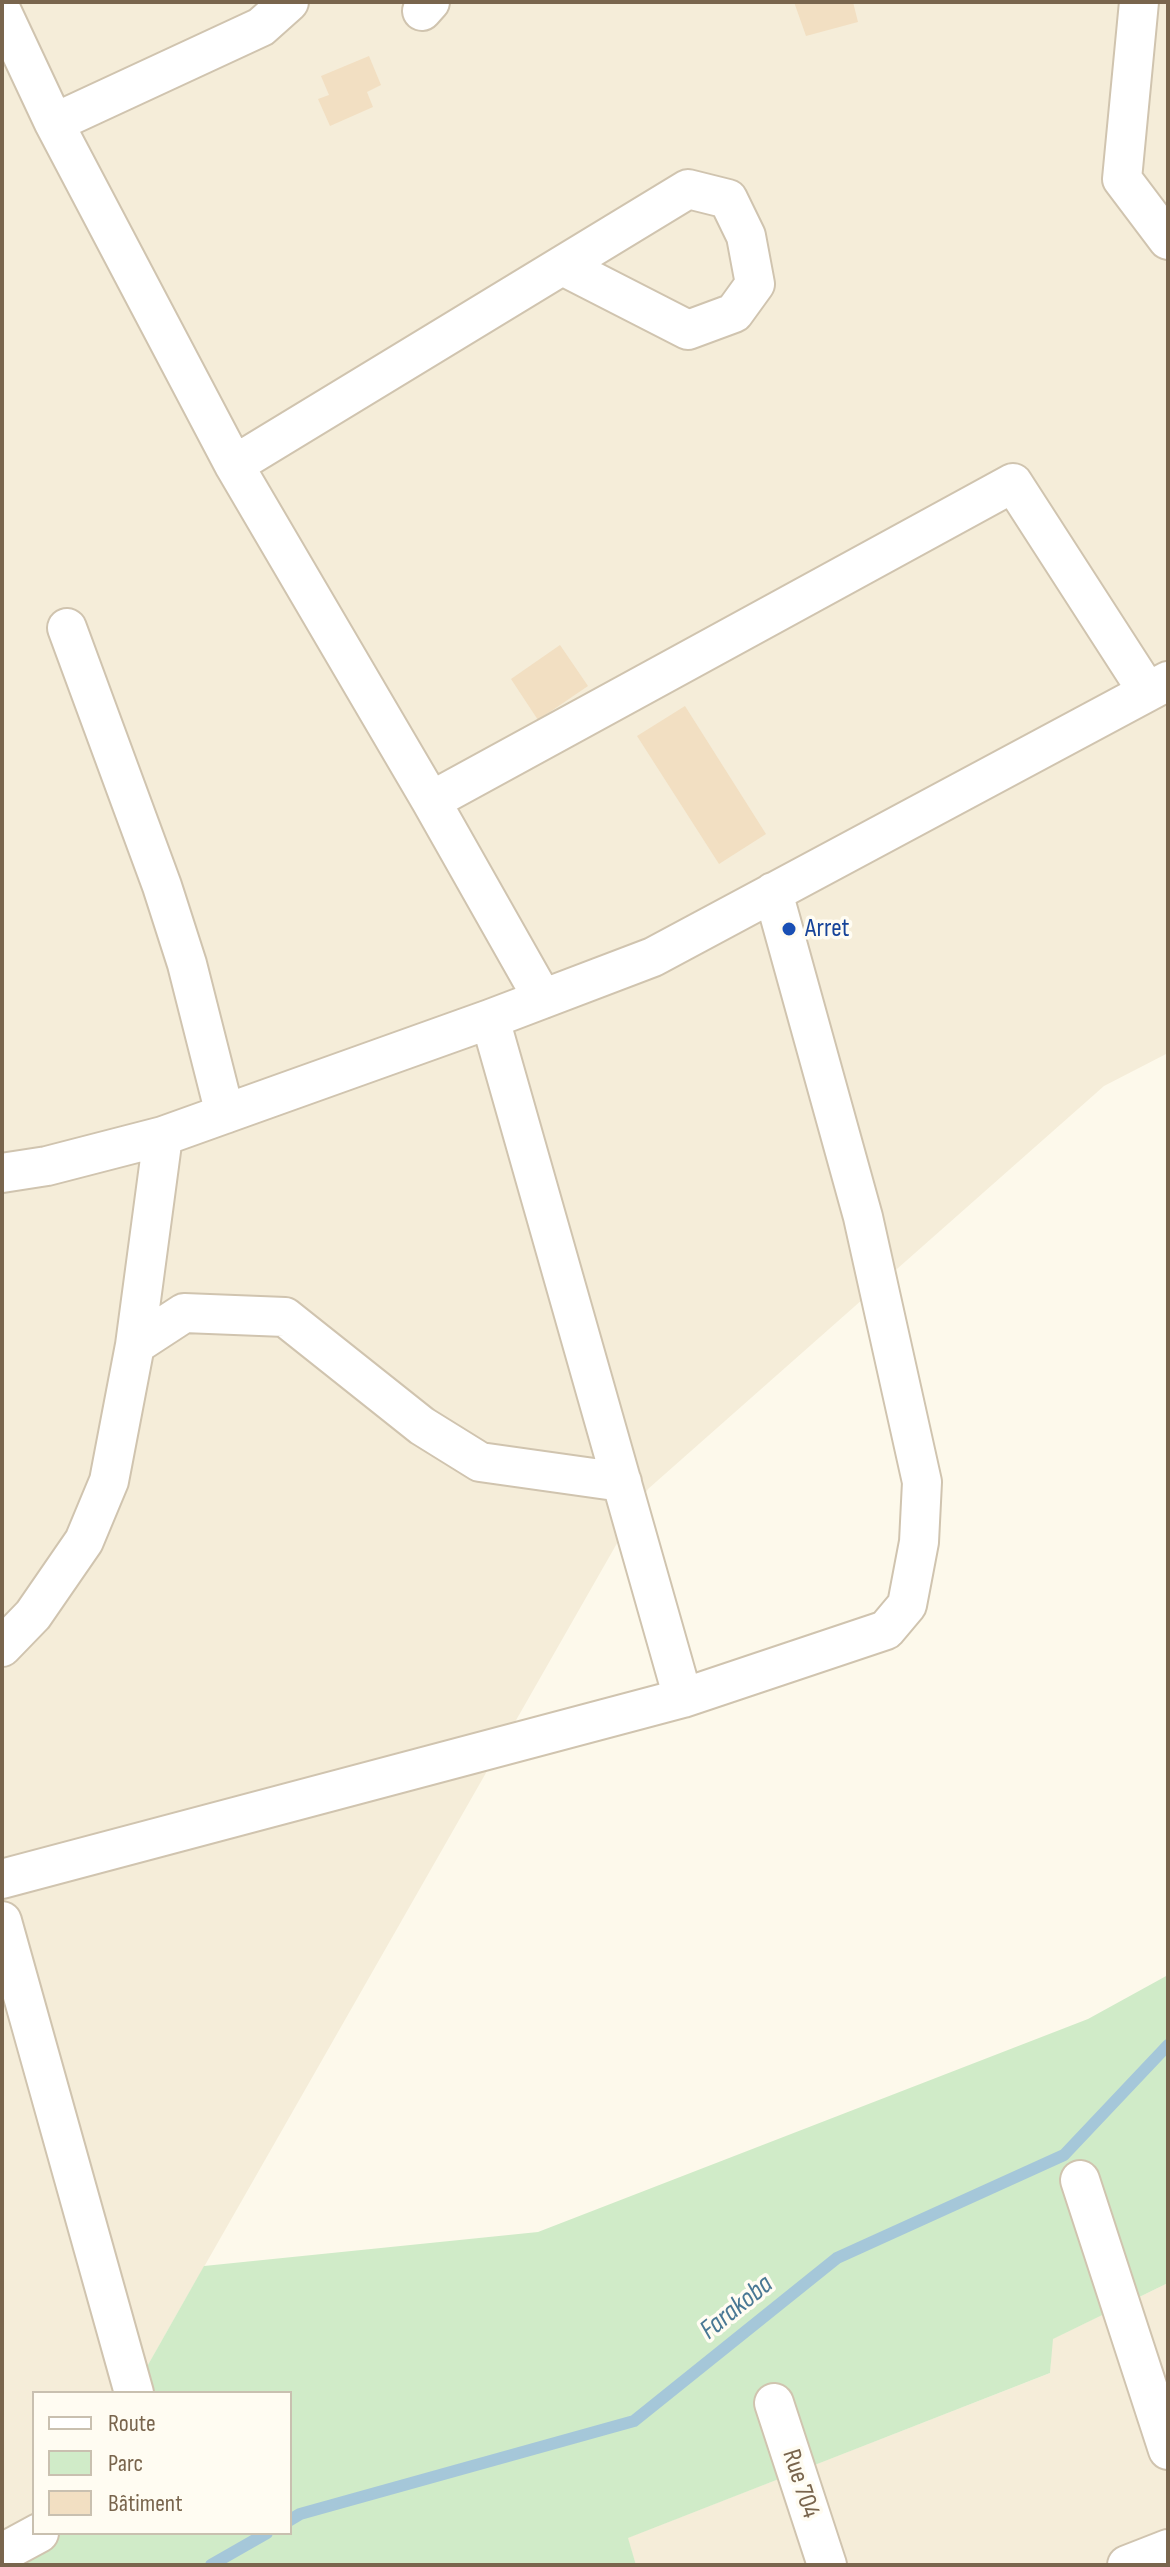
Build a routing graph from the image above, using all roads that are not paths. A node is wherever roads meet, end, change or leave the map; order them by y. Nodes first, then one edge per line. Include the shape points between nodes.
1 (289, 2) edge
2 (1139, 2) edge
3 (2, 12) edge
4 (54, 123) junction
5 (1168, 240) edge
6 (563, 266) junction
7 (234, 465) junction
8 (67, 628) dead end
9 (1158, 686) edge
10 (431, 801) junction
11 (773, 892) junction
12 (543, 999) junction
13 (490, 1019) junction
14 (225, 1114) junction
15 (163, 1136) junction
16 (2, 1173) edge
17 (135, 1345) junction
18 (622, 1482) junction
19 (2, 1647) edge
20 (683, 1698) junction
21 (2, 1879) edge
22 (2, 1921) edge
23 (1080, 2180) dead end
24 (133, 2391) edge
25 (774, 2403) dead end
26 (1168, 2450) edge
27 (35, 2535) edge
28 (1168, 2549) edge
29 (2, 2553) edge
30 (827, 2565) edge
31 (1127, 2565) edge

1 - 4 street via 261,27
2 - 5 street via 1122,179
3 - 4 street
4 - 7 street
6 - 6 street via 688,189 728,199 746,236 755,284 734,313 688,330
6 - 7 street
7 - 10 street
8 - 14 street via 162,886
9 - 10 street via 1013,483
9 - 11 street
10 - 12 street
11 - 12 street via 653,957
11 - 20 street via 863,1217 919,1466 919,1542 907,1605 886,1630
12 - 13 street
13 - 14 street
13 - 18 street
14 - 15 street
15 - 16 street
15 - 17 street
17 - 18 street via 184,1313 285,1317 422,1426 480,1462
17 - 19 street via 109,1481 84,1541 33,1615
18 - 20 street
20 - 21 street
22 - 24 street
23 - 26 street
25 - 30 street, Rue 704
27 - 29 street
28 - 31 street

